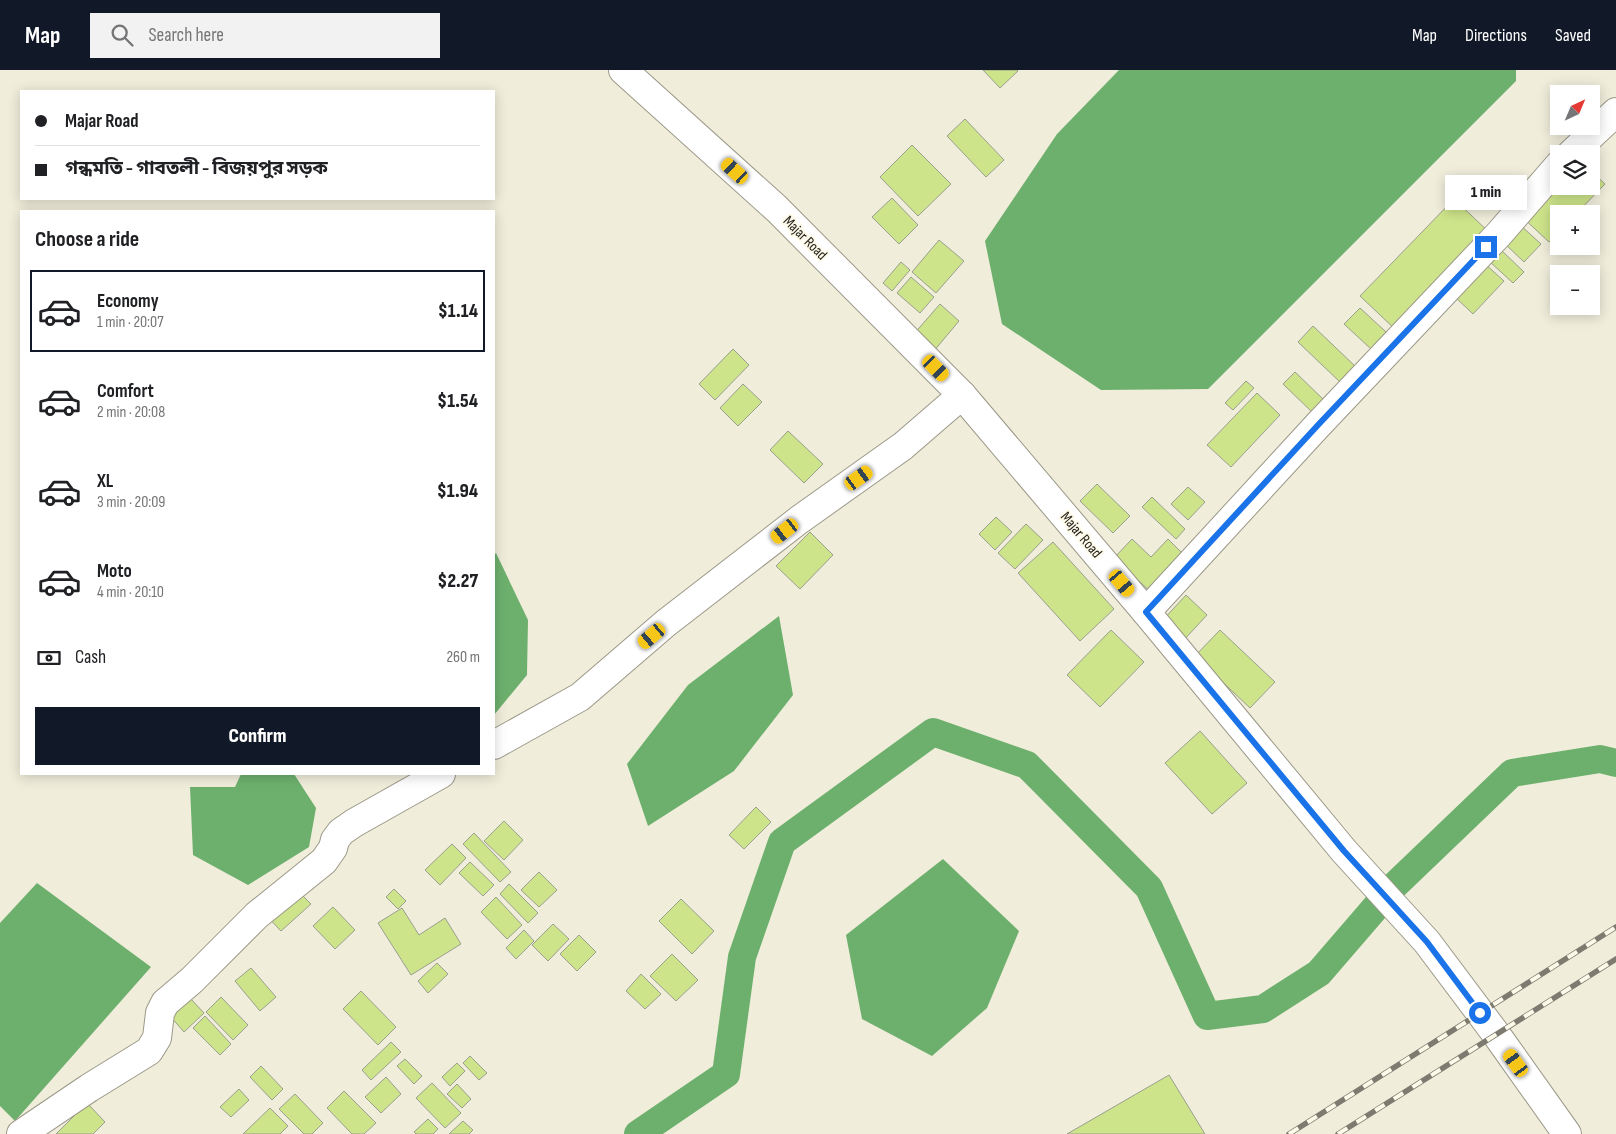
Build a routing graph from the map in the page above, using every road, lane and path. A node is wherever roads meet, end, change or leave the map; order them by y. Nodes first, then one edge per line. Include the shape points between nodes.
1 (623, 70) edge
2 (1616, 112) edge
3 (1581, 145) edge
4 (1550, 175) edge
5 (962, 394) junction
6 (1146, 612) junction
7 (495, 744) edge
8 (440, 775) edge
9 (21, 1134) edge
10 (1568, 1134) edge

1 - 5 main road, Majar Road via 777,209
2 - 3 main road
4 - 6 main road
5 - 6 main road, Majar Road
5 - 7 main road via 903,446 666,623 580,697
6 - 10 main road, Majar Road via 1344,851 1427,942
8 - 9 main road via 354,822 342,832 324,860 257,915 165,1003 160,1013 157,1038 149,1051

